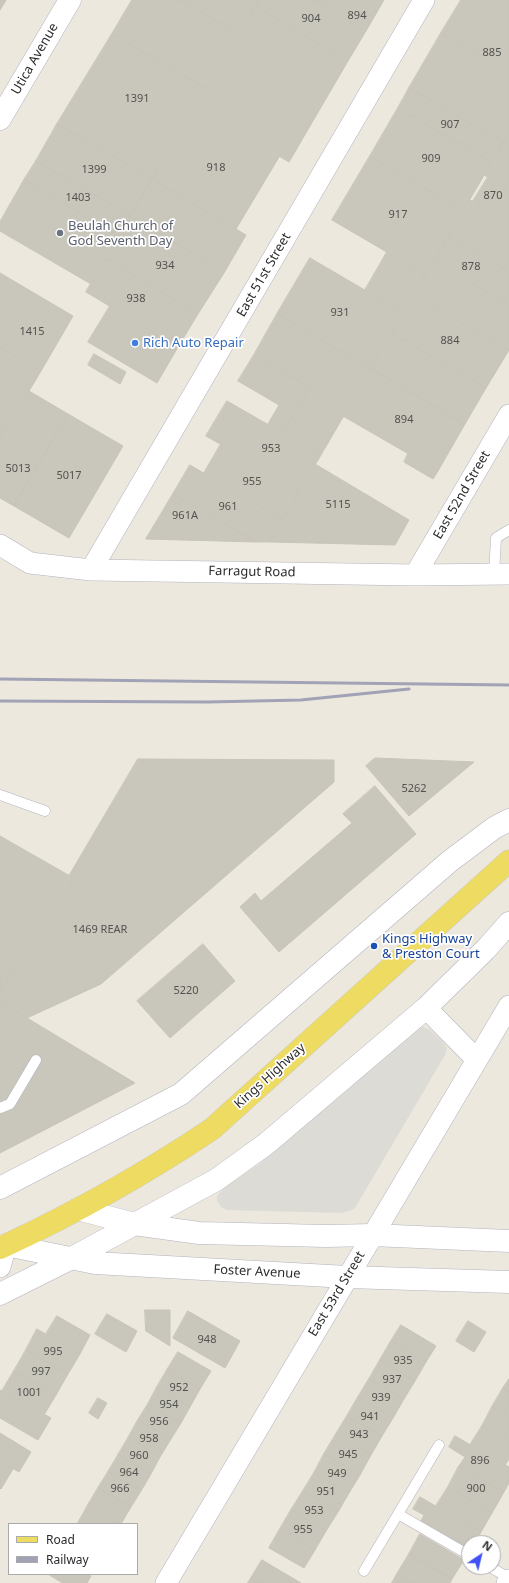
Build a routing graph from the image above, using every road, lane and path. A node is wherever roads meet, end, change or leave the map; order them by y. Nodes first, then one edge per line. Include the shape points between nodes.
1 (70, 0) edge
2 (424, 0) edge
3 (0, 119) edge
4 (509, 415) edge
5 (509, 530) edge
6 (0, 545) edge
7 (91, 570) junction
8 (415, 574) junction
9 (501, 574) edge
10 (0, 795) edge
11 (45, 811) dead end
12 (509, 820) edge
13 (509, 861) edge
14 (509, 923) edge
15 (509, 1006) edge
16 (426, 1008) junction
17 (36, 1060) dead end
18 (477, 1060) junction
19 (0, 1108) edge
20 (0, 1188) edge
21 (78, 1209) junction
22 (134, 1224) junction
23 (372, 1235) junction
24 (509, 1241) edge
25 (3, 1247) edge
26 (70, 1259) junction
27 (0, 1267) edge
28 (347, 1277) junction
29 (509, 1282) edge
30 (0, 1294) edge
31 (439, 1445) dead end
32 (398, 1514) junction
33 (461, 1550) edge
34 (364, 1571) dead end
35 (509, 1579) edge
36 (166, 1583) edge
37 (507, 1583) edge

1 - 3 street, Utica Avenue
2 - 7 street, East 51st Street
4 - 8 street, East 52nd Street
5 - 9 lane via 496,538
6 - 7 street, Farragut Road via 30,563
7 - 8 street, Farragut Road
8 - 9 street, Farragut Road
10 - 11 lane
12 - 20 street via 450,861 181,1094
13 - 21 main road, Kings Highway via 212,1129 175,1154
14 - 16 street
15 - 18 street, East 53rd Street
16 - 18 street
16 - 22 street via 266,1144 216,1180
17 - 19 lane via 10,1104
18 - 23 street, East 53rd Street
21 - 22 street
21 - 25 main road, Kings Highway
22 - 23 street via 199,1233
22 - 26 street
23 - 24 street
23 - 28 street, East 53rd Street
25 - 26 street, Foster Avenue
25 - 27 street
26 - 28 street, Foster Avenue via 94,1263
26 - 30 street
28 - 29 street, Foster Avenue
28 - 36 street, East 53rd Street
31 - 32 lane
32 - 33 lane
32 - 34 lane
35 - 37 street

